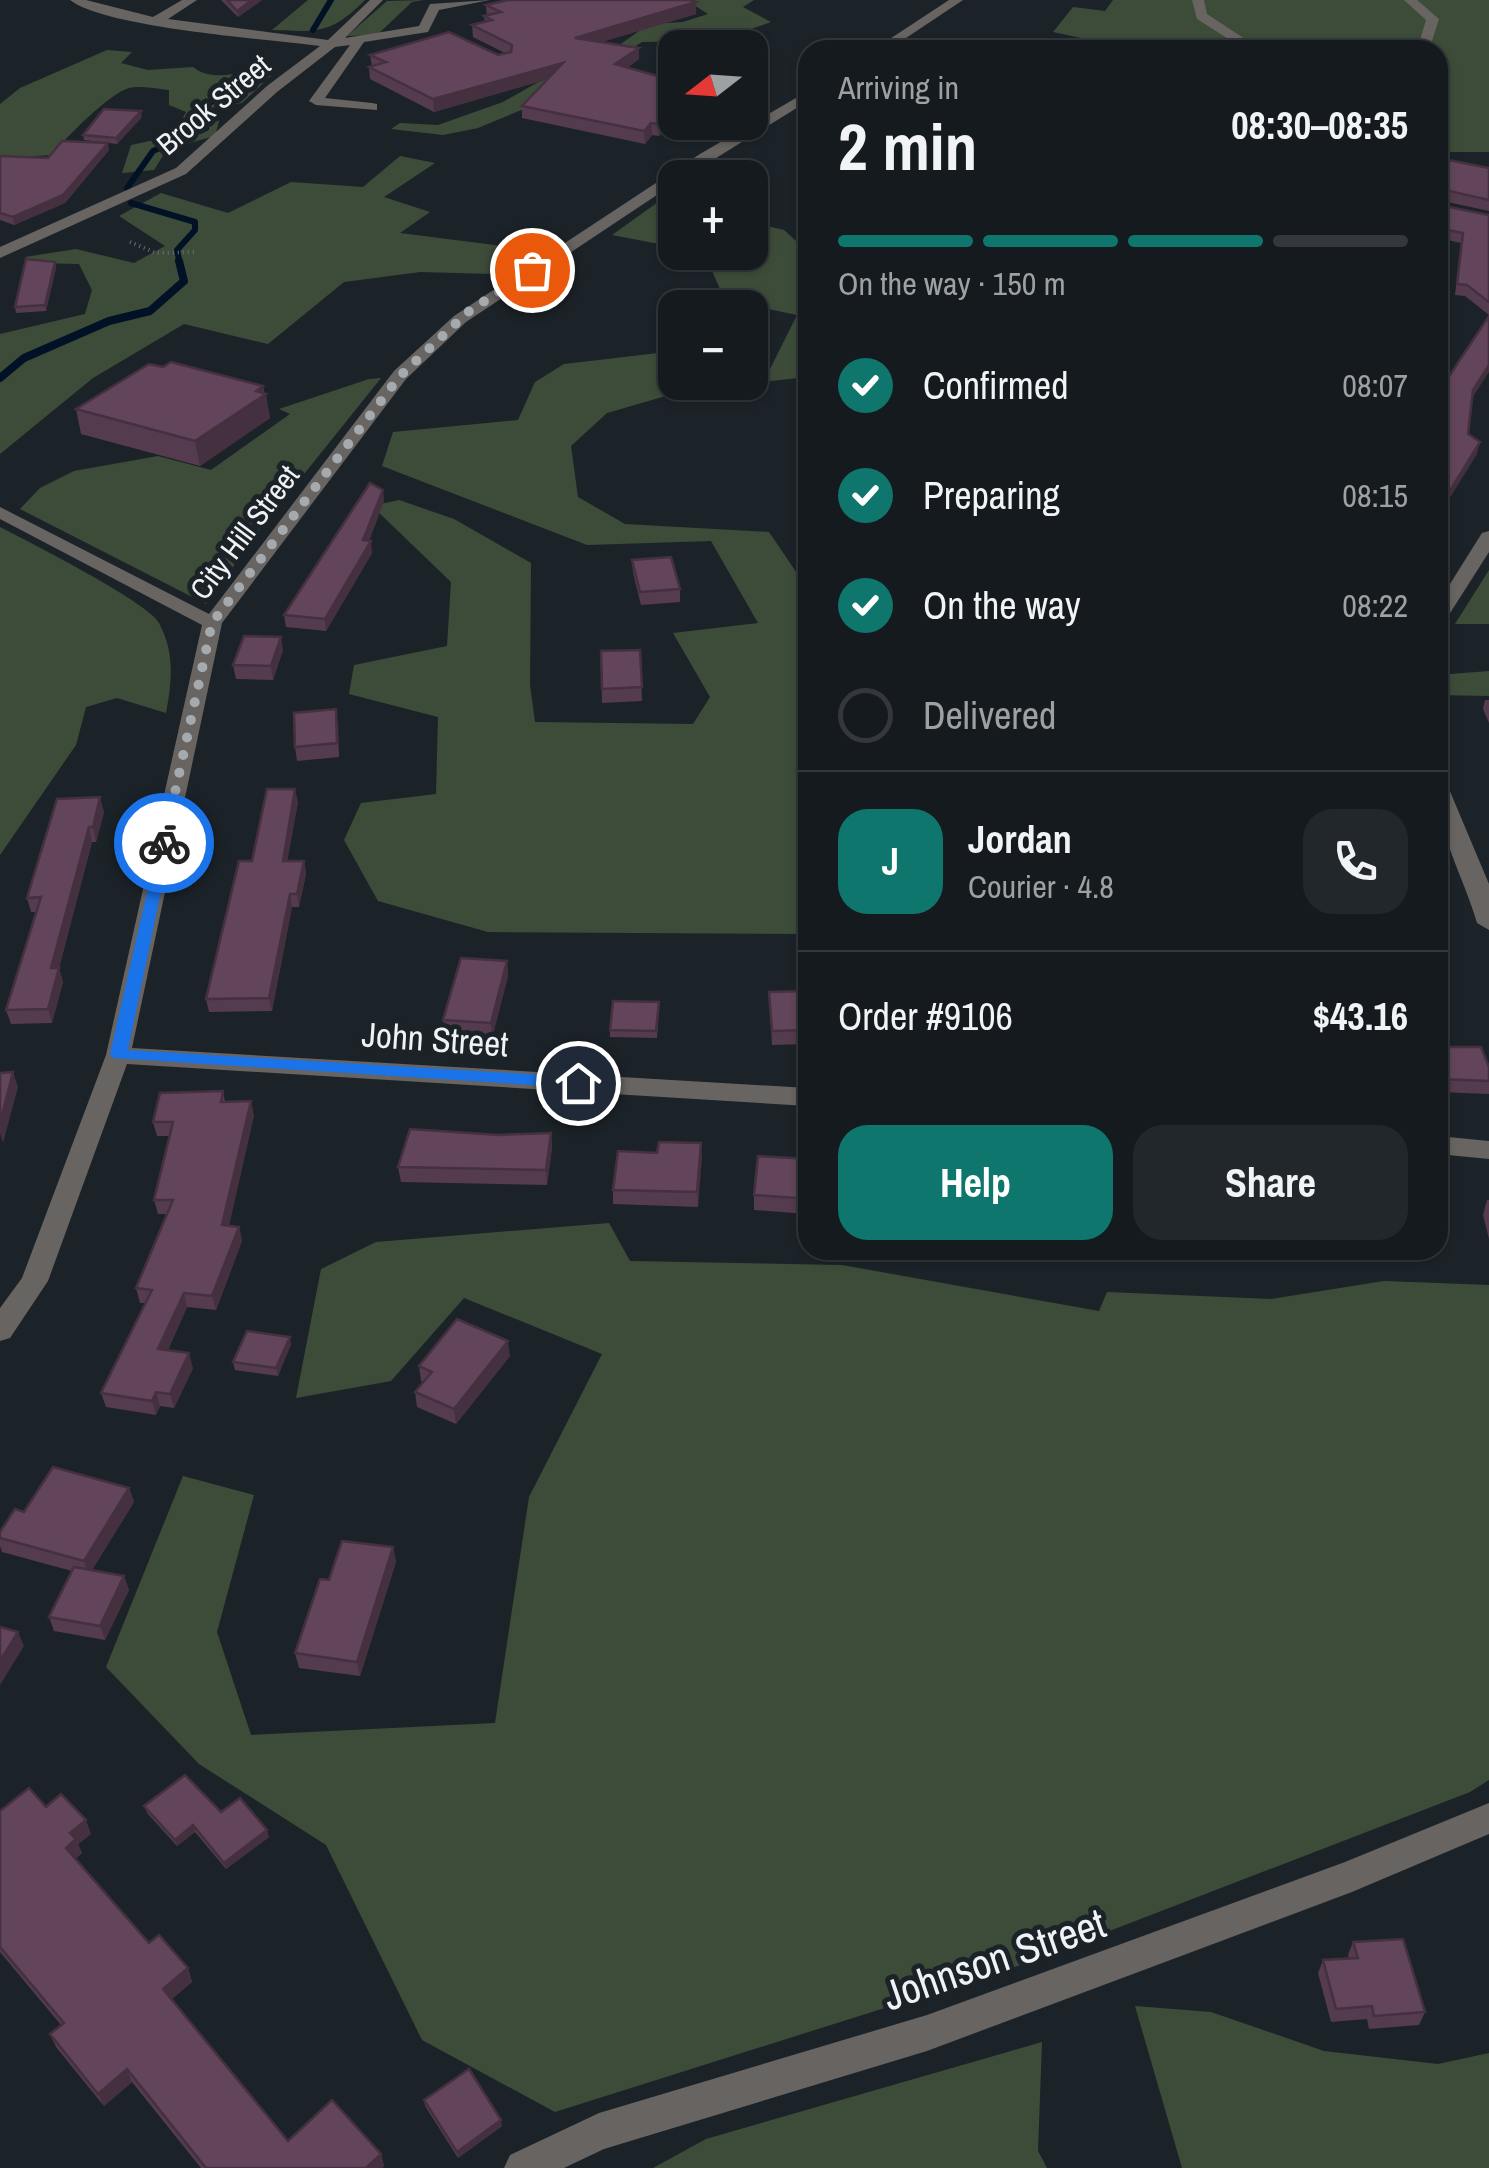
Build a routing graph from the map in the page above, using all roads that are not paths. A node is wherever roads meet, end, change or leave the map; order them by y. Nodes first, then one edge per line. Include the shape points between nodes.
1 (76, 0) edge
2 (191, 0) edge
3 (377, 0) edge
4 (484, 0) edge
5 (957, 0) edge
6 (1198, 0) edge
7 (1410, 0) edge
8 (155, 21) junction
9 (424, 28) junction
10 (441, 30) edge
11 (895, 40) edge
12 (1238, 40) edge
13 (1426, 40) edge
14 (358, 42) junction
15 (332, 44) junction
16 (798, 101) edge
17 (372, 107) dead end
18 (0, 253) edge
19 (0, 512) edge
20 (1489, 537) edge
21 (1448, 601) edge
22 (212, 623) junction
23 (1448, 810) edge
24 (1483, 882) edge
25 (1489, 923) edge
26 (118, 1054) junction
27 (798, 1096) edge
28 (1448, 1146) edge
29 (1489, 1150) edge
30 (0, 1330) edge
31 (1489, 1818) edge
32 (523, 2168) edge

1 - 8 street
2 - 8 street
3 - 15 street, Brook Street
4 - 9 street via 434,7
5 - 11 street
6 - 12 street via 1202,16
7 - 13 street via 1434,18
8 - 15 street
9 - 10 street
9 - 14 street
14 - 15 street
14 - 17 street via 316,101
15 - 18 street, Brook Street via 181,171
16 - 22 street, City Hill Street via 460,319 400,376
19 - 22 street
20 - 21 street
22 - 26 street, City Hill Street
23 - 24 street
24 - 25 street
26 - 27 street, John Street
26 - 30 street, City Hill Street via 34,1281
28 - 29 street
31 - 32 street, Johnson Street via 1352,1876 960,2020 599,2132

